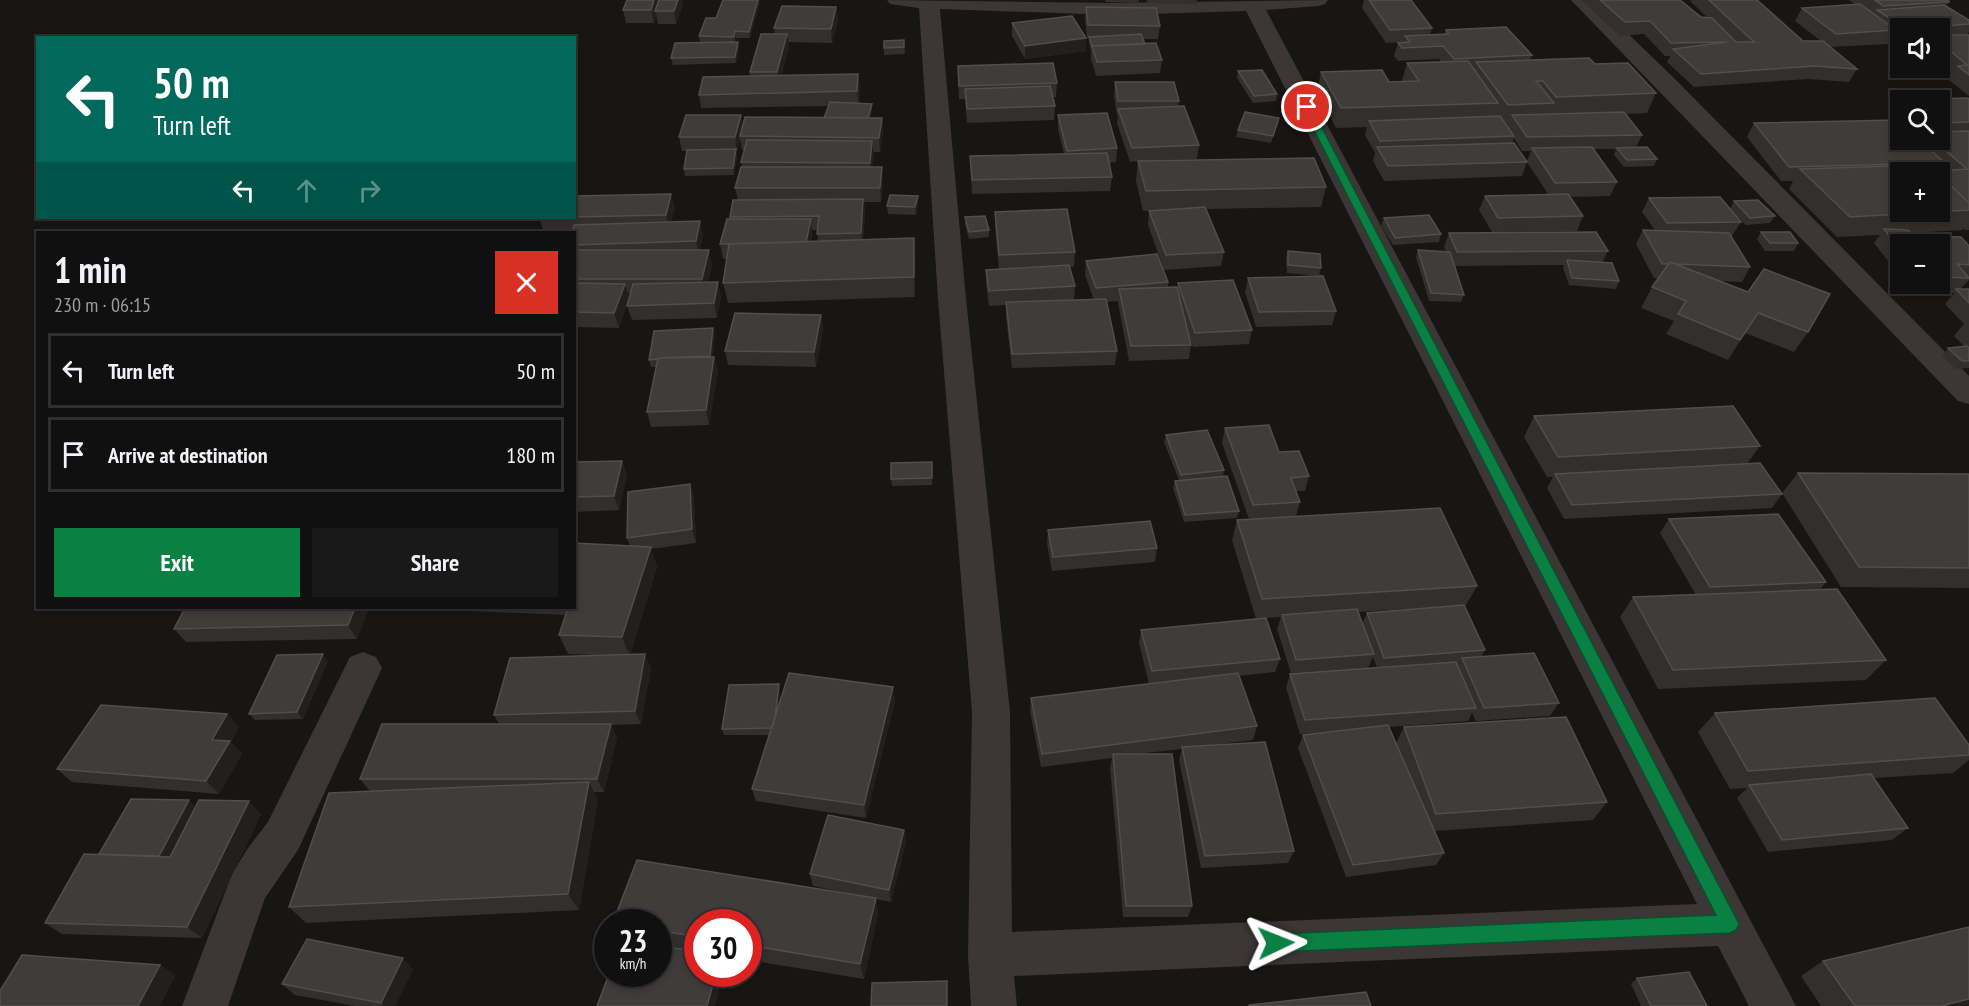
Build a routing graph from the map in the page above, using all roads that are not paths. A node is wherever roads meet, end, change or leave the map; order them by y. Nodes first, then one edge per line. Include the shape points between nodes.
1 (1318, 0) edge
2 (1581, 0) edge
3 (1252, 1) edge
4 (913, 2) edge
5 (1969, 394) edge
6 (363, 668) dead end
7 (1730, 924) junction
8 (990, 955) junction
9 (206, 1006) edge
10 (994, 1006) edge
11 (1773, 1006) edge

1 - 3 street
2 - 5 street
3 - 4 street via 1198,8 1114,9
3 - 7 street
4 - 8 street via 952,299 991,712
6 - 9 street via 283,836 247,889
7 - 8 street
7 - 11 street
8 - 10 street

